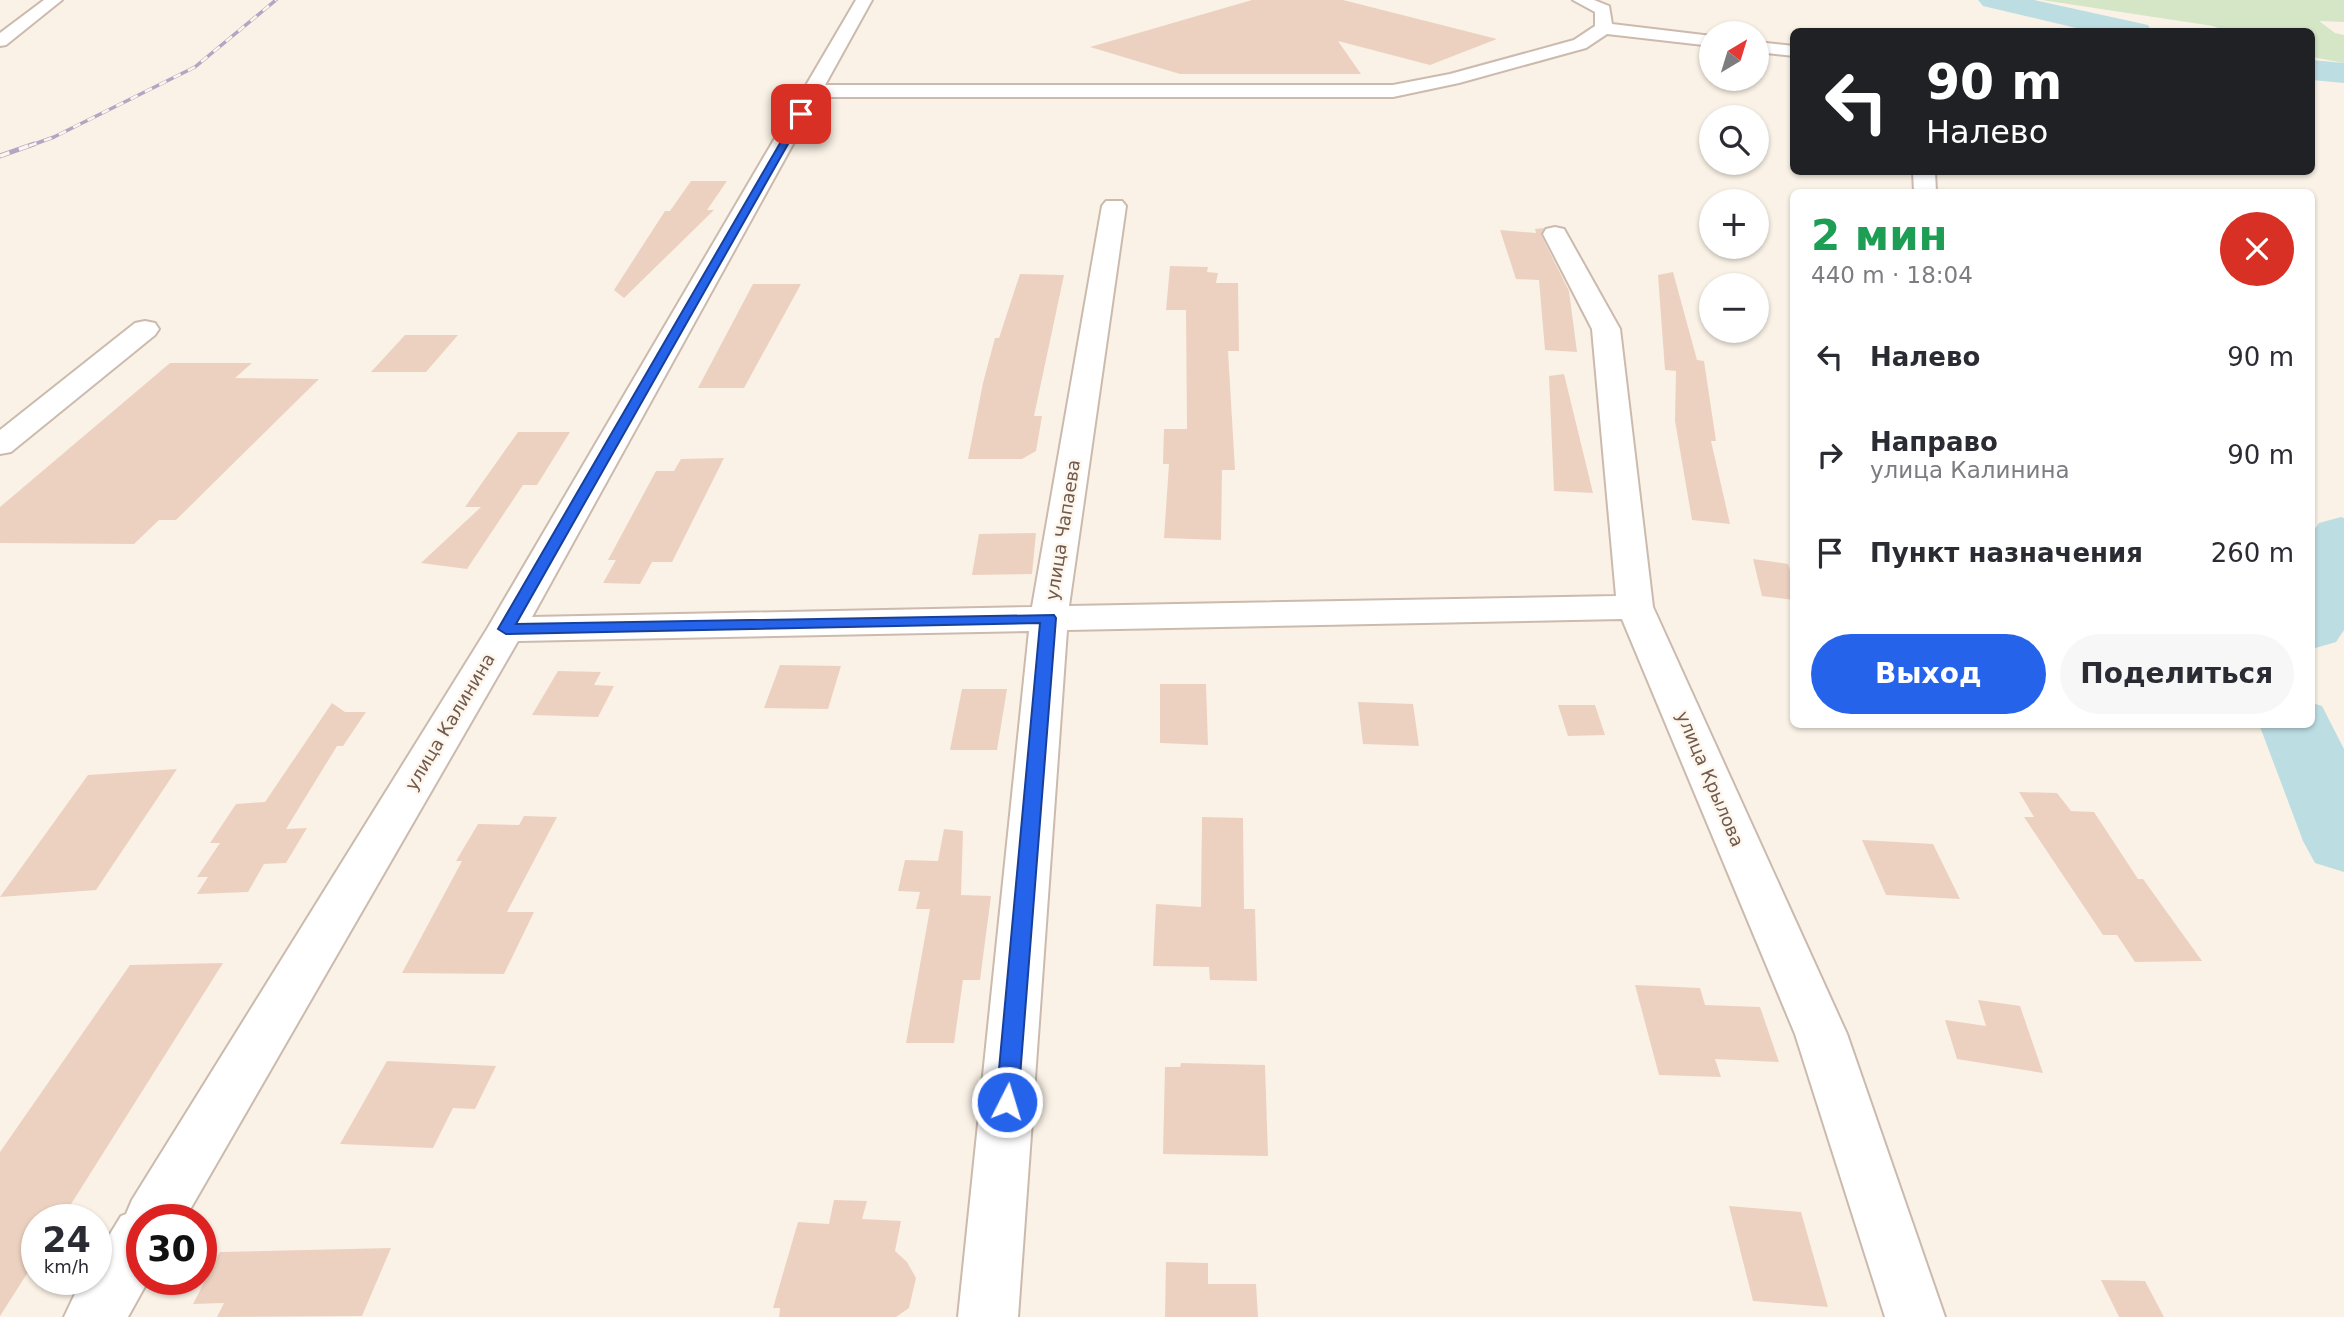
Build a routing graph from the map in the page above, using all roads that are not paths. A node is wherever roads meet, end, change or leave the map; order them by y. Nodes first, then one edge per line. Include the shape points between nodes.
1 (864, 0) edge
2 (1581, 0) edge
3 (48, 4) edge
4 (10, 12) dead end
5 (1604, 28) junction
6 (1699, 39) edge
7 (0, 40) edge
8 (1769, 48) edge
9 (1790, 51) edge
10 (814, 91) junction
11 (1114, 206) dead end
12 (1555, 234) dead end
13 (145, 329) dead end
14 (0, 444) edge
15 (1635, 607) junction
16 (1049, 618) junction
17 (506, 629) junction
18 (162, 1204) edge
19 (126, 1263) edge
20 (93, 1317) edge
21 (988, 1317) edge
22 (1915, 1317) edge

1 - 10 street, улица Калинина
2 - 5 street via 1603,10
3 - 4 street
3 - 7 street
5 - 6 street
5 - 10 street via 1580,44 1393,91
8 - 9 street
10 - 17 street, улица Калинина
11 - 16 street, улица Чапаева
12 - 15 street, улица Крылова via 1606,329
13 - 14 street
15 - 16 street
15 - 22 street, улица Крылова via 1821,1034
16 - 17 street
16 - 21 street, улица Чапаева
17 - 18 street, улица Калинина
19 - 20 street

